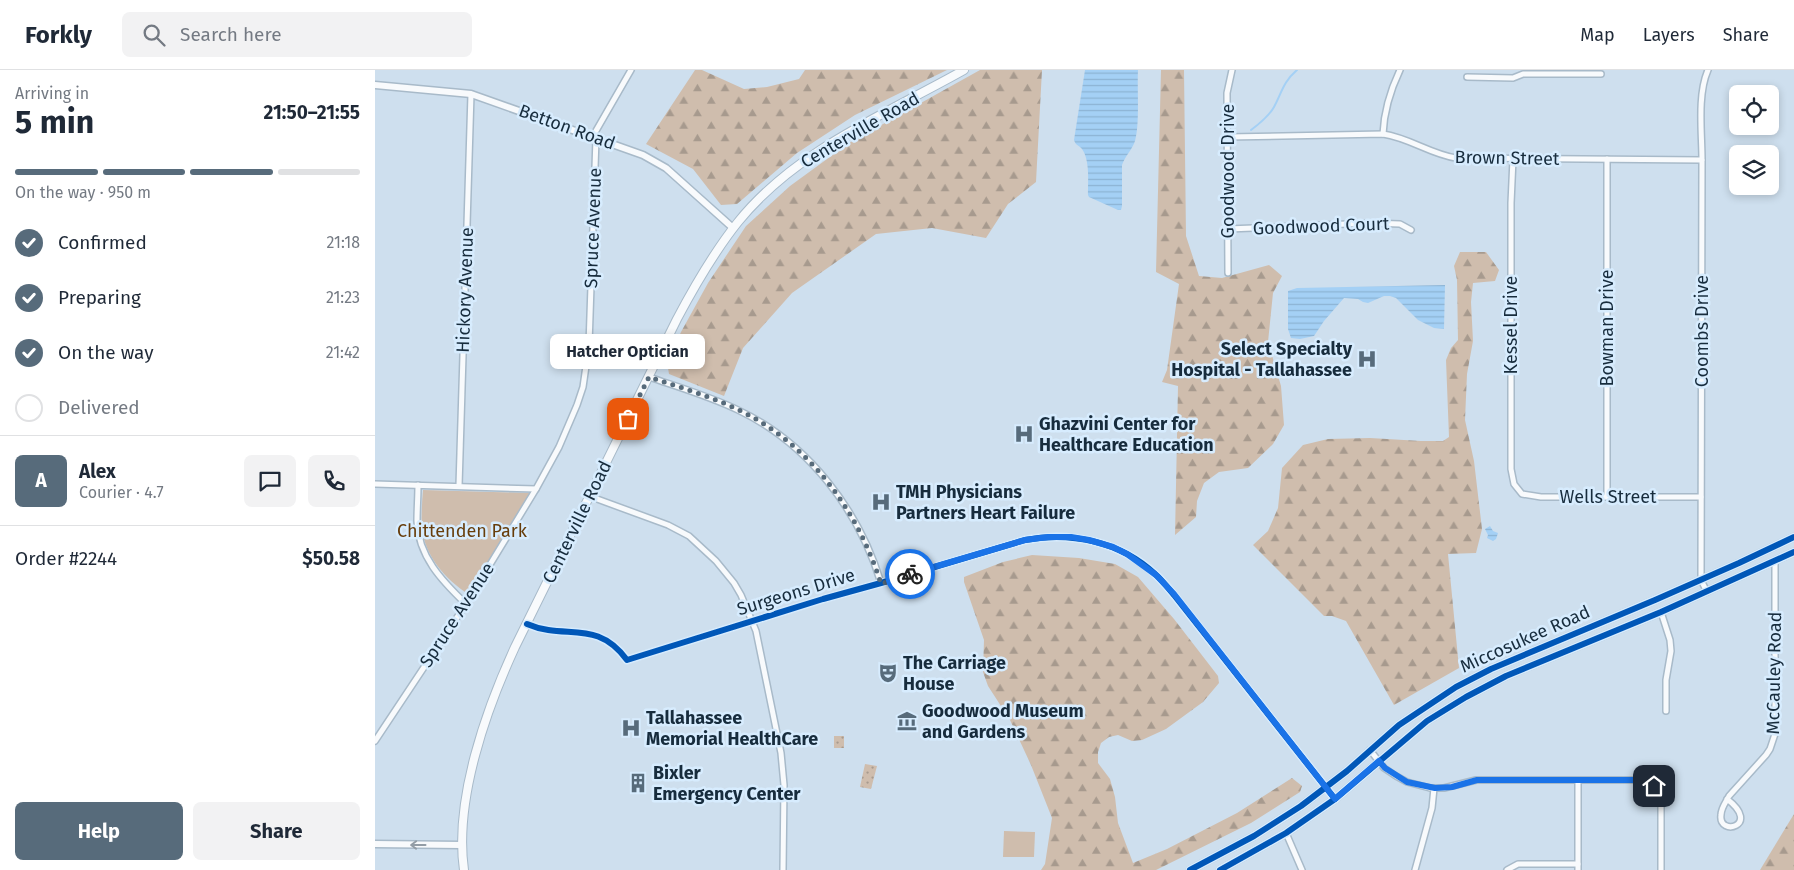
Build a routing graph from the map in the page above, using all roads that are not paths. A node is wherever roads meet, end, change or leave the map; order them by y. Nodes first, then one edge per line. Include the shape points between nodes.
1 (631, 70) edge
2 (964, 70) edge
3 (1232, 70) edge
4 (1400, 70) edge
5 (1707, 70) edge
6 (1524, 72) edge
7 (1601, 74) dead end
8 (1467, 77) dead end
9 (375, 84) edge
10 (471, 94) junction
11 (1383, 134) junction
12 (594, 137) junction
13 (1227, 137) junction
14 (1513, 159) junction
15 (1607, 159) junction
16 (1702, 160) junction
17 (733, 228) junction
18 (1228, 229) junction
19 (1411, 230) dead end
20 (1228, 273) dead end
21 (649, 377) junction
22 (375, 484) edge
23 (419, 485) junction
24 (459, 486) junction
25 (536, 489) junction
26 (1517, 489) joint
27 (589, 496) junction
28 (1607, 497) junction
29 (1701, 497) junction
30 (1794, 537) edge
31 (1794, 552) edge
32 (1775, 561) junction
33 (1701, 580) junction
34 (881, 584) junction
35 (1707, 592) junction
36 (466, 604) junction
37 (1661, 612) junction
38 (752, 621) junction
39 (527, 624) junction
40 (1491, 669) junction
41 (1495, 682) junction
42 (1666, 711) dead end
43 (375, 741) edge
44 (1370, 750) junction
45 (1379, 761) junction
46 (1578, 780) junction
47 (1327, 788) junction
48 (1435, 788) junction
49 (1335, 799) junction
50 (1727, 799) junction
51 (1286, 832) junction
52 (375, 844) edge
53 (461, 845) junction
54 (1578, 867) edge
55 (464, 870) edge
56 (783, 870) edge
57 (1190, 870) edge
58 (1220, 870) edge
59 (1302, 870) edge
60 (1415, 870) edge
61 (1507, 870) edge
62 (1661, 870) edge

1 - 12 street
2 - 17 main road, Centerville Road via 804,160 769,189
3 - 13 street, Goodwood Drive via 1227,93
4 - 11 street via 1387,104
5 - 16 street, Coombs Drive via 1702,98
6 - 7 street
6 - 8 street via 1513,78
9 - 10 street, Betton Road
10 - 12 street, Betton Road
10 - 24 street, Hickory Avenue
11 - 13 street, Brown Street
11 - 14 street, Brown Street via 1402,137 1443,156
12 - 17 street, Betton Road via 643,155 666,168
12 - 25 street, Spruce Avenue via 587,364 583,387 569,425
13 - 18 street, Goodwood Drive
14 - 15 street, Brown Street
14 - 26 street, Kessel Drive via 1511,470
15 - 16 street, Brown Street
15 - 28 street, Bowman Drive
16 - 29 street, Coombs Drive
17 - 21 main road, Centerville Road via 690,294
18 - 19 street, Goodwood Court via 1371,223 1400,224
18 - 20 street, Goodwood Drive
21 - 27 main road, Centerville Road
21 - 34 street via 738,410 790,444 820,473 844,505 868,548
22 - 23 street
23 - 24 street
23 - 36 street via 417,521 421,543 433,569
24 - 25 street
25 - 36 street, Spruce Avenue
26 - 28 street, Wells Street via 1523,494 1541,497
27 - 38 street via 668,524 689,536 711,555 734,583
27 - 39 main road, Centerville Road
28 - 29 street, Wells Street
29 - 33 street, Coombs Drive
30 - 33 street, Miccosukee Road
31 - 32 street, Miccosukee Road
32 - 35 street, Miccosukee Road
32 - 50 street, McCauley Road via 1773,744
33 - 35 street, Coombs Drive
33 - 40 street, Miccosukee Road
34 - 38 street, Surgeons Drive via 823,598
34 - 47 street, Surgeons Drive via 1037,538 1071,537 1113,547 1142,563 1174,594
35 - 37 street, Miccosukee Road
36 - 43 street, Spruce Avenue
37 - 41 street, Miccosukee Road
37 - 42 street via 1671,651 1666,680
38 - 39 street, Surgeons Drive via 627,660 610,642 595,635 535,628
38 - 56 street via 781,754
39 - 53 main road, Centerville Road via 486,718 469,785
40 - 41 street
40 - 44 street, Miccosukee Road via 1436,698
41 - 45 street, Miccosukee Road via 1427,721
44 - 45 street
44 - 47 street, Miccosukee Road
45 - 48 street via 1407,782
45 - 49 street, Miccosukee Road
46 - 48 street via 1477,780
46 - 54 street
46 - 62 street via 1639,780 1654,786 1661,799
47 - 49 street, Surgeons Drive
47 - 57 street, Miccosukee Road via 1254,836
48 - 60 street
49 - 51 street, Miccosukee Road
50 - 50 street via 1741,814 1736,826 1727,827 1721,818
51 - 58 street, Miccosukee Road
51 - 59 street
53 -> 52 street
53 - 55 main road, Centerville Road
54 - 61 street via 1518,864

